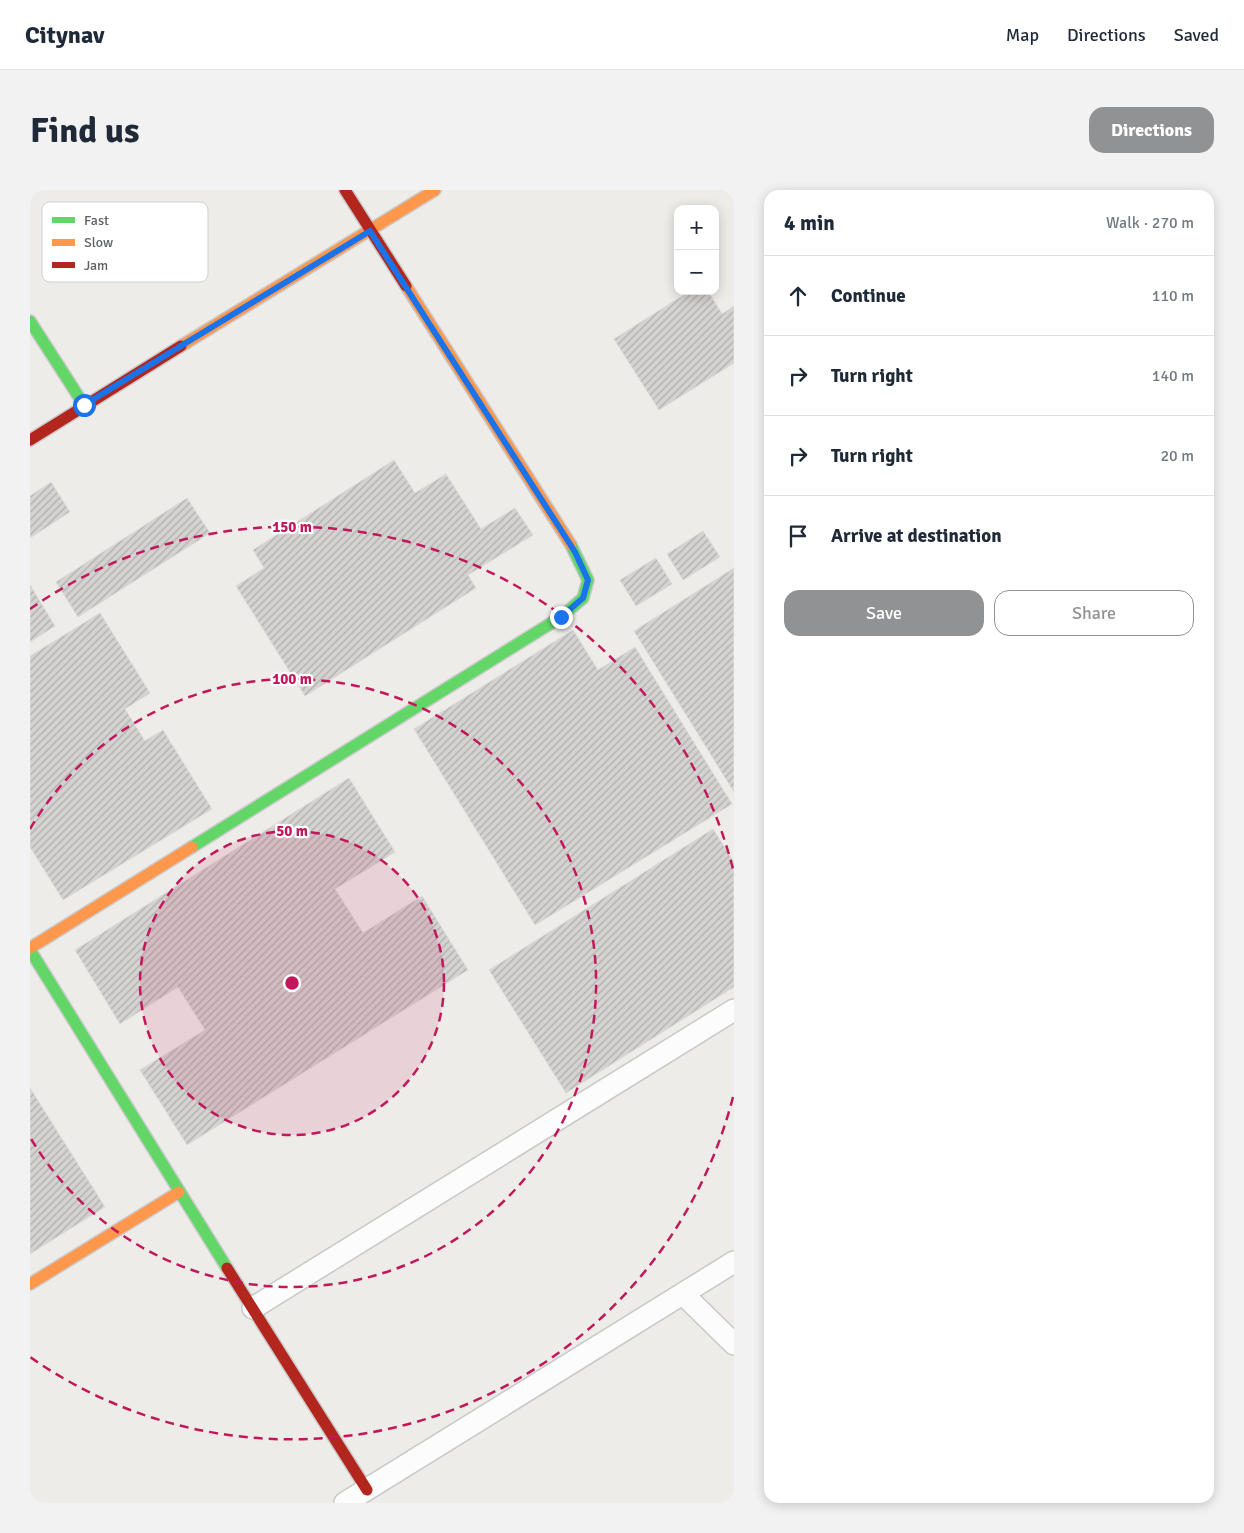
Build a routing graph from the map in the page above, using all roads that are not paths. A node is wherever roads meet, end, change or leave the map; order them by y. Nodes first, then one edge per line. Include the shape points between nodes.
1 (344, 190) edge
2 (435, 190) edge
3 (370, 231) junction
4 (30, 321) edge
5 (84, 405) junction
6 (30, 440) edge
7 (30, 949) edge
8 (734, 1010) edge
9 (179, 1192) junction
10 (734, 1262) edge
11 (30, 1284) edge
12 (683, 1294) junction
13 (252, 1308) junction
14 (734, 1344) edge
15 (367, 1490) junction
16 (345, 1503) edge

1 - 3 street
2 - 3 street
3 - 5 street
3 - 7 street via 575,552 588,580 583,598 561,617
4 - 5 street
5 - 6 street
7 - 9 street
8 - 13 street
9 - 11 street
9 - 13 street
10 - 12 street
12 - 14 street
12 - 15 street
13 - 15 street
15 - 16 street

